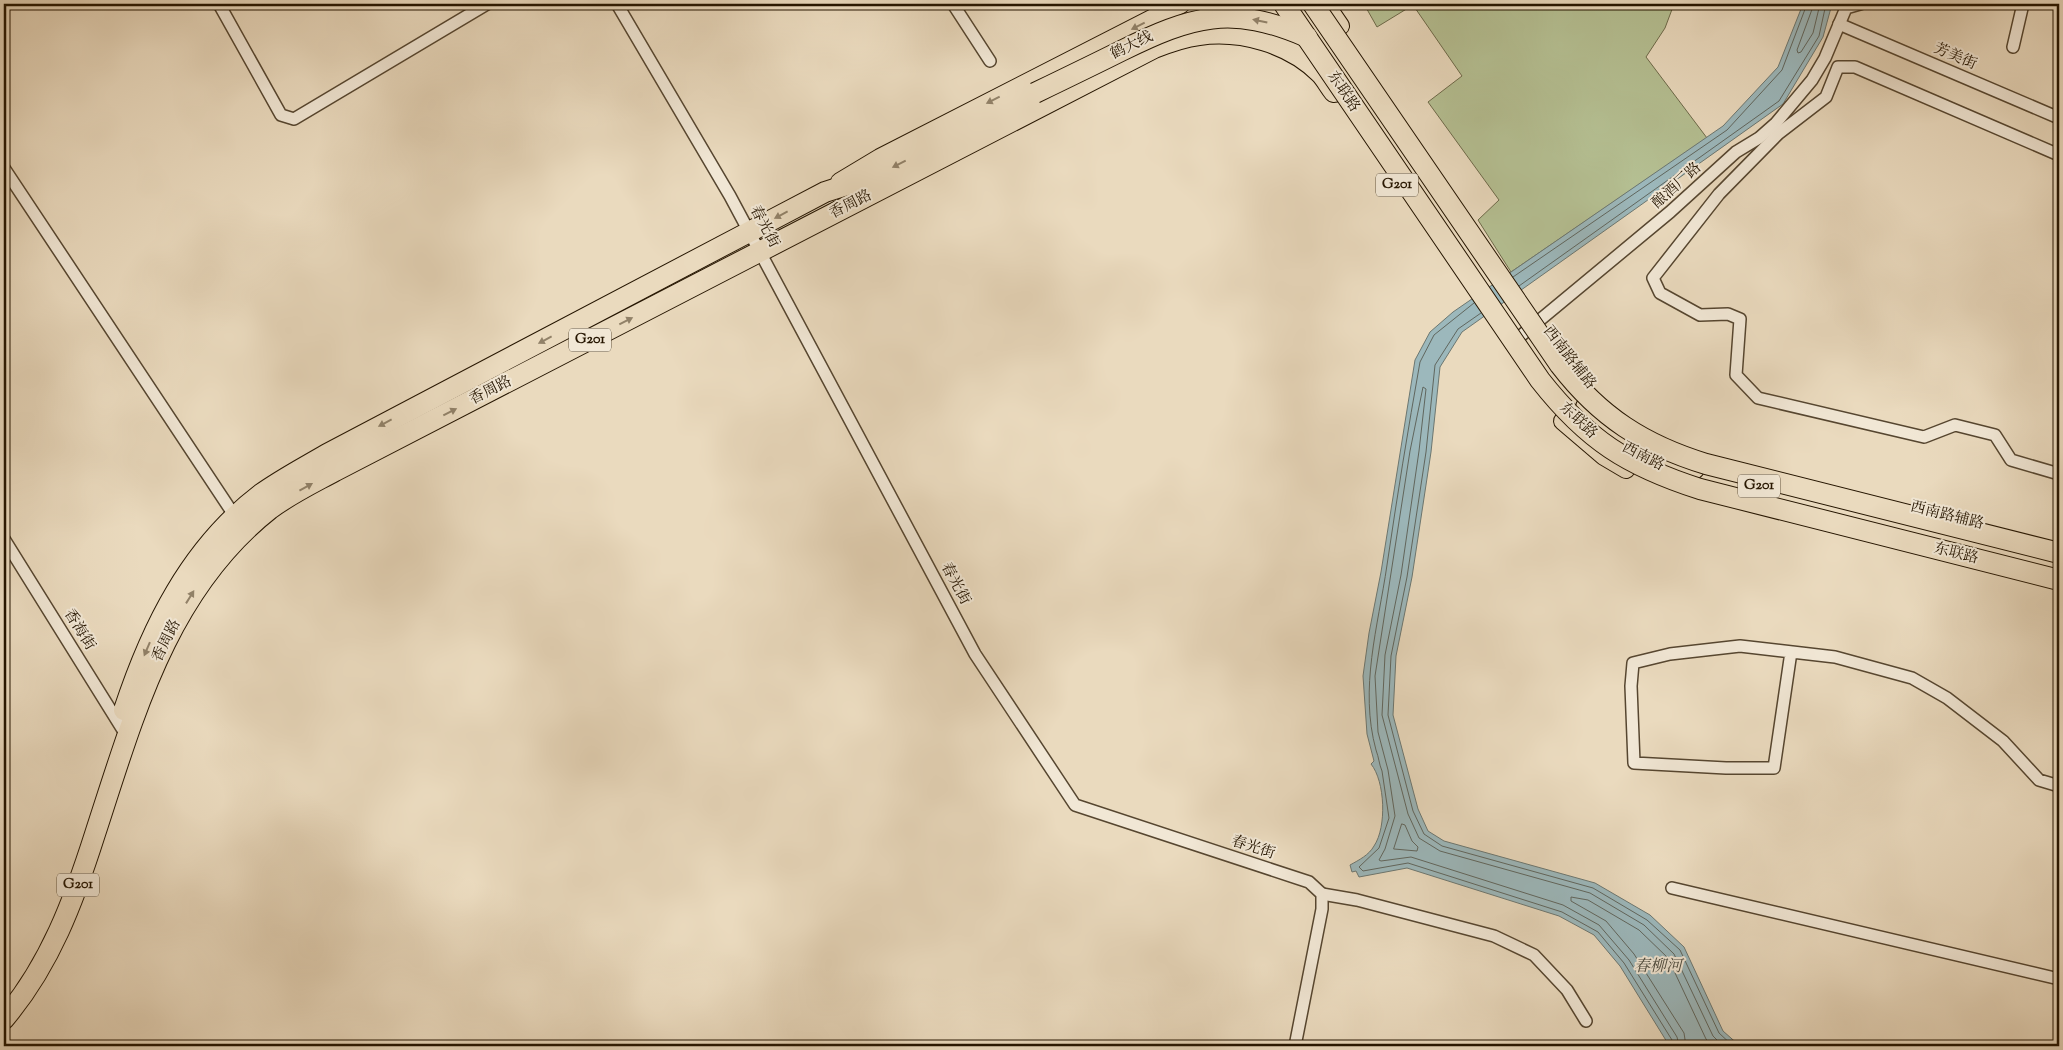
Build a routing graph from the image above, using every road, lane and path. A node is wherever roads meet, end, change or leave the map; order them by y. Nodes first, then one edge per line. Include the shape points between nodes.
1 (219, 4) edge
2 (487, 4) edge
3 (617, 4) edge
4 (953, 4) edge
5 (1181, 4) edge
6 (1230, 4) edge
7 (1284, 4) edge
8 (1293, 4) edge
9 (1325, 4) edge
10 (1860, 4) edge
11 (2023, 4) edge
12 (1308, 12) edge
13 (1839, 24) junction
14 (2013, 47) dead end
15 (1154, 48) junction
16 (1357, 52) junction
17 (990, 61) dead end
18 (1322, 75) junction
19 (2059, 118) edge
20 (2059, 155) edge
21 (1407, 156) joint
22 (4, 168) edge
23 (825, 192) junction
24 (750, 232) junction
25 (760, 252) junction
26 (1500, 276) junction
27 (1528, 318) junction
28 (1507, 347) junction
29 (2059, 474) edge
30 (1807, 480) junction
31 (1764, 488) junction
32 (236, 518) junction
33 (4, 539) edge
34 (2059, 544) edge
35 (2059, 554) edge
36 (2059, 562) edge
37 (2059, 571) edge
38 (2059, 580) edge
39 (2059, 589) edge
40 (1790, 652) junction
41 (124, 731) junction
42 (2059, 786) edge
43 (1672, 888) dead end
44 (1322, 894) junction
45 (2059, 980) edge
46 (4, 1000) edge
47 (4, 1019) edge
48 (1586, 1021) dead end
49 (1295, 1046) edge

1 - 2 street via 281,115 294,119
3 - 24 street, 春光街
4 - 17 street
5 -> 23 main road, 香周路 via 880,158
6 - 15 main road, 香周路 via 1197,27
7 - 38 highway, 东联路, bridge via 1540,380 1572,417 1608,448 1652,472 1700,489
8 - 12 main road, 西南路
9 - 16 main road
10 - 13 street, 酿酒厂路 via 1846,8
11 - 14 street
12 - 16 main road
12 - 18 main road, 西南路
12 - 35 highway, 东联路, bridge via 1560,365 1589,399 1623,428 1661,448 1706,464
13 - 19 street, 芳美街
13 - 27 street, 酿酒厂路 via 1812,80 1776,122 1759,138 1736,152 1670,212
15 - 18 highway, 鹤大线 / G201 via 1199,34 1255,38 1285,49
15 - 25 highway, 香周路 / G201
16 - 18 highway
16 - 26 main road
18 - 28 highway, 西南路 / G201
20 - 29 street via 1855,67 1838,67 1826,97 1778,134 1719,194 1653,278 1660,293 1700,315 1728,314 1740,319 1736,375 1758,398 1924,437 1955,425 1995,435 2011,460
21 -> 23 highway, 鹤大线 / G201, bridge via 1335,55 1296,32 1264,22 1213,18 1179,25 1035,93 886,170
21 - 26 highway, 西南路 / G201
22 - 32 street
23 -> 24 highway, 香周路 / G201
24 - 25 street, 春光街
24 -> 32 highway, 香周路 / G201 via 327,454 261,494
41 -> 25 highway, 香周路 / G201 via 193,592 234,541 272,508 335,471
25 - 44 street, 春光街 via 975,654 1075,805 1308,882
26 - 27 highway, 西南路 / G201
27 - 28 street, 酿酒厂路
27 - 30 main road, 西南路辅路 via 1581,378 1611,406 1646,431 1683,447
27 - 31 highway, 西南路 / G201 via 1568,388 1618,435 1678,465
28 - 37 highway, 西南路 / G201 via 1547,375 1578,412 1601,432 1655,464 1702,481
28 - 39 main road via 1565,423 1604,456 1648,480 1698,496
30 - 31 highway
30 - 34 main road, 西南路辅路
31 - 36 highway, 西南路 / G201
32 -> 41 highway, 香周路 / G201 via 201,555 163,614 135,678
33 - 41 street, 香海街
40 - 40 street via 1740,646 1670,654 1633,663 1634,763 1774,768
40 - 42 street via 1835,657 1912,678 1947,698 2003,741 2039,780
41 - 46 highway, 香周路 / G201 via 62,895 34,956
41 - 47 highway, 香周路 / G201 via 86,864 61,928 29,986
43 - 45 street
44 - 48 street via 1358,900 1494,936 1526,951 1534,955 1567,990
44 - 49 street via 1322,909

